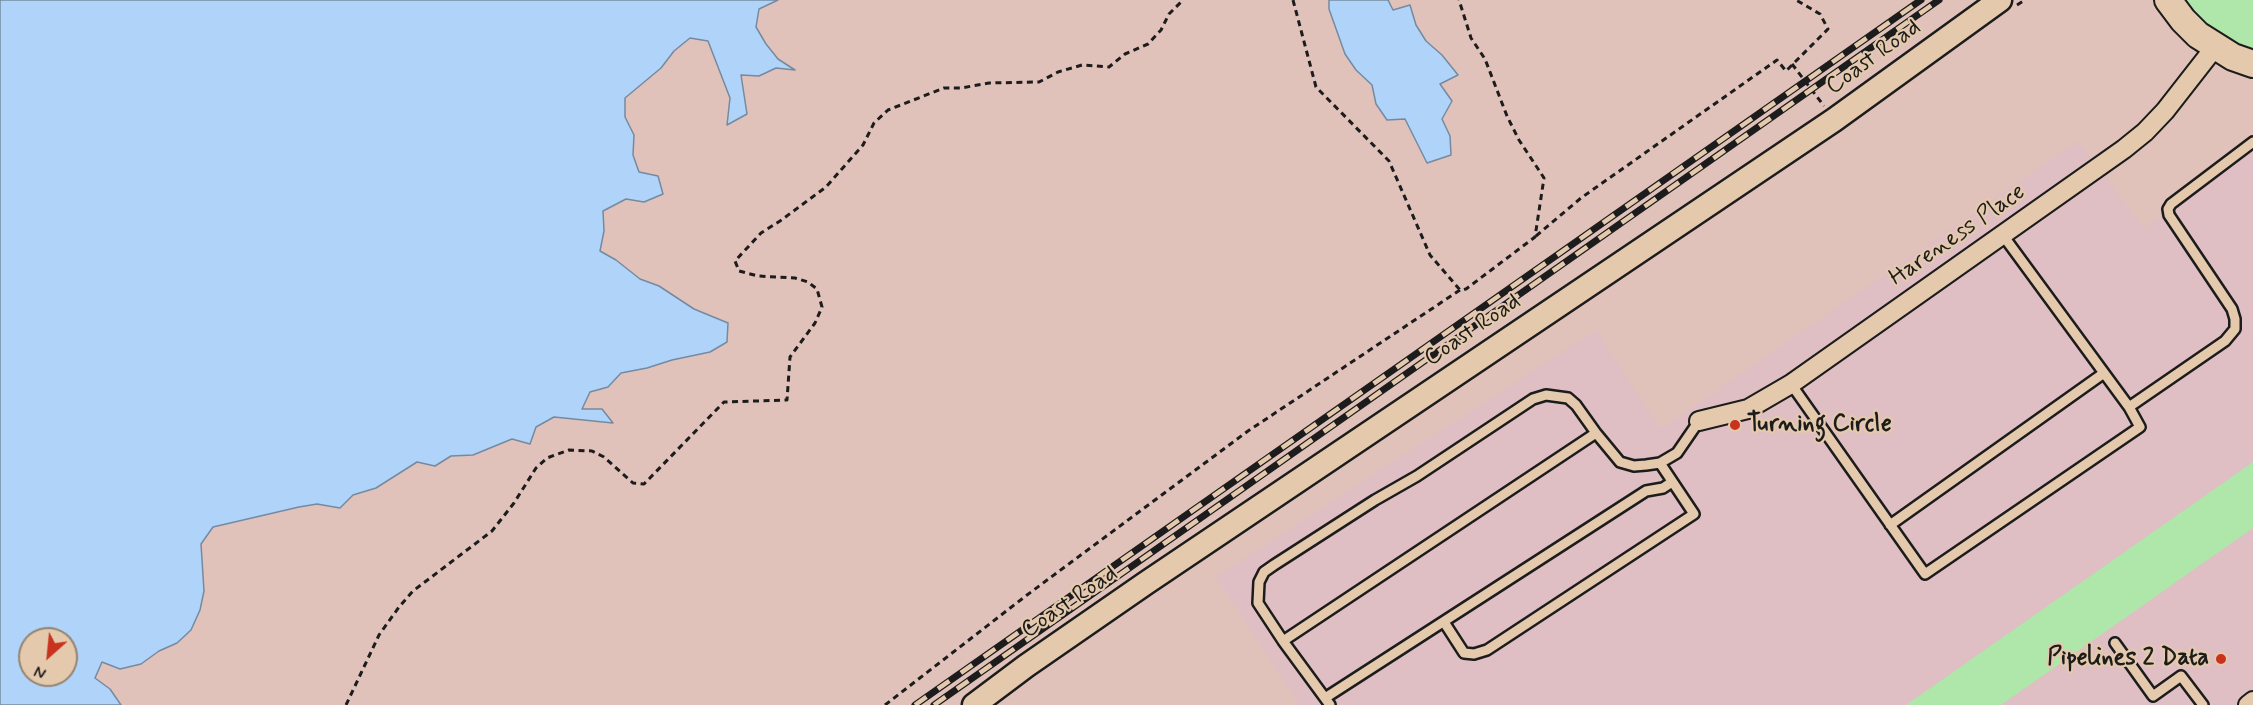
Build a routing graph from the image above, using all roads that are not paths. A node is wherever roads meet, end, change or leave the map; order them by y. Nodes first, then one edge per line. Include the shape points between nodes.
1 (2000, 0) edge
2 (2168, 0) edge
3 (2215, 47) junction
4 (2253, 64) edge
5 (2253, 142) edge
6 (2002, 234) junction
7 (2104, 373) junction
8 (1791, 384) junction
9 (2129, 408) junction
10 (1698, 421) joint
11 (1596, 434) junction
12 (1660, 463) junction
13 (1672, 482) junction
14 (1890, 525) junction
15 (1444, 622) junction
16 (1283, 641) junction
17 (2115, 643) dead end
18 (2153, 696) junction
19 (1328, 701) edge
20 (2253, 701) edge
21 (974, 705) edge
22 (2159, 705) edge
23 (2203, 705) edge
24 (2248, 705) edge

1 - 21 street, Coast Road via 1834,120 1137,590
2 - 3 main road via 2183,20
3 - 4 main road
3 - 6 street, Hareness Place via 2145,132
5 - 9 lane via 2168,209 2232,309 2235,329 2225,341
6 - 7 lane
6 - 8 street, Hareness Place
7 - 9 lane
7 - 14 lane
8 - 10 street, Hareness Place via 1748,409
8 - 14 lane
9 - 14 lane via 2140,427 1925,574
10 - 12 lane via 1677,453
11 - 12 lane via 1620,462 1634,466
11 - 16 lane
11 - 16 lane via 1568,398 1546,395 1533,399 1274,565 1259,582 1258,603
12 - 13 lane
13 - 15 lane via 1646,491
13 - 15 lane via 1694,514 1487,650 1464,653
15 - 19 lane
16 - 19 lane
17 - 18 lane
18 - 22 lane
18 - 23 lane via 2181,676
20 - 24 street

